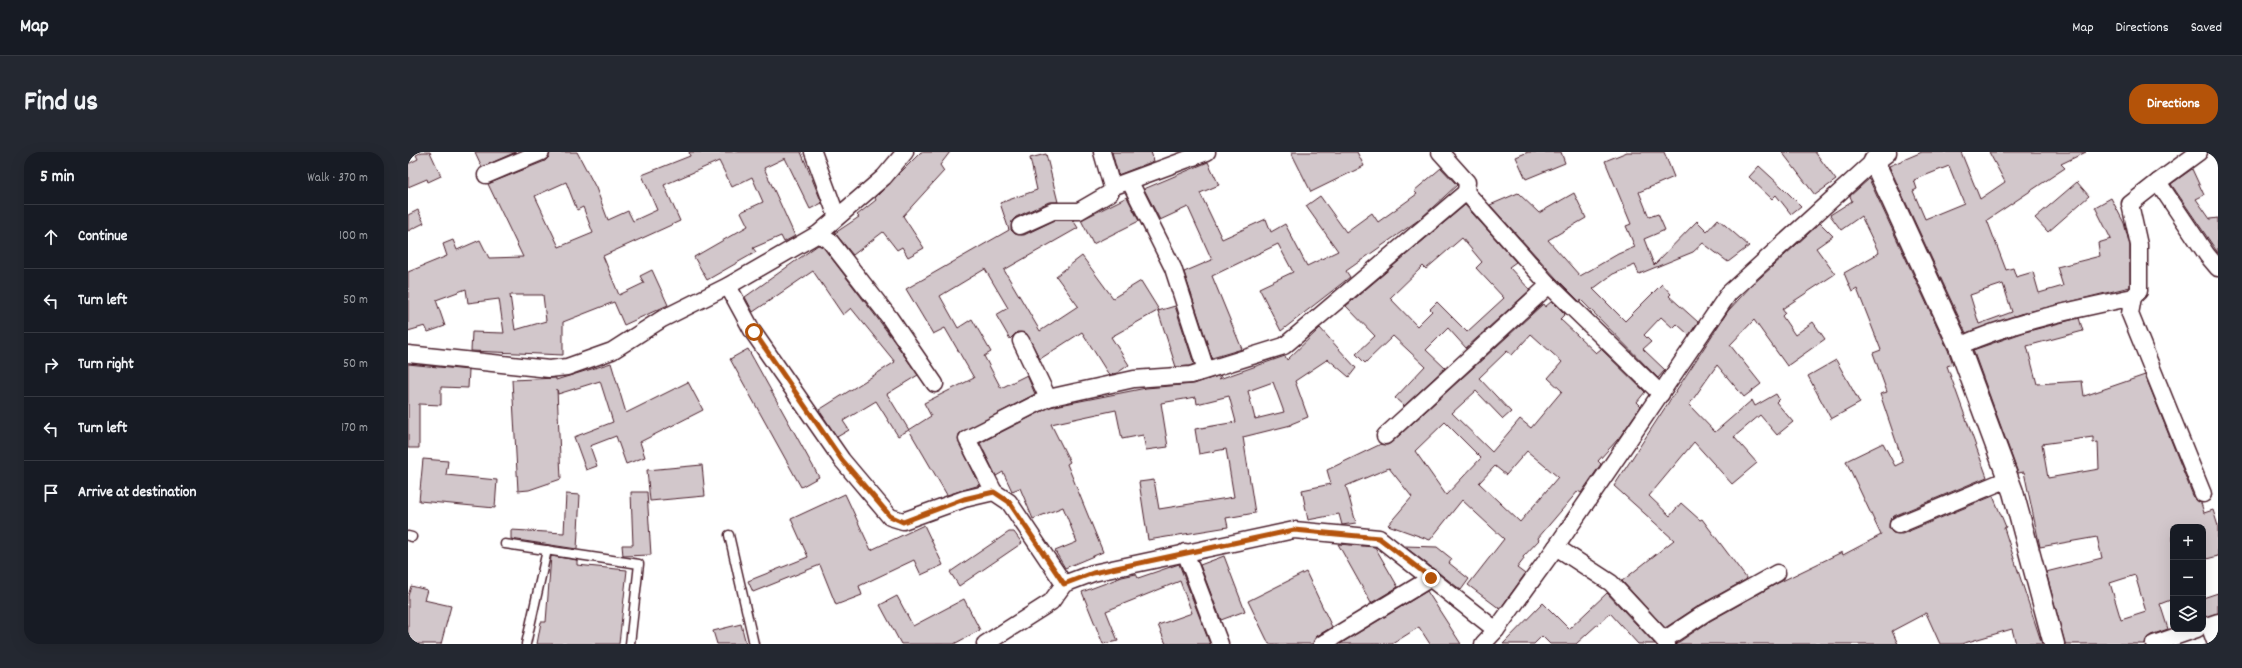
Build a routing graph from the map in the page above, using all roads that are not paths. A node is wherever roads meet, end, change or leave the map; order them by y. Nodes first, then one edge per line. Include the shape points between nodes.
1 (541, 152) edge
2 (812, 152) edge
3 (905, 152) edge
4 (1102, 152) edge
5 (1207, 152) edge
6 (1440, 152) edge
7 (2199, 152) edge
8 (1880, 157) edge
9 (486, 175) dead end
10 (1130, 182) junction
11 (2158, 182) junction
12 (1112, 187) junction
13 (1466, 192) junction
14 (837, 217) junction
15 (1020, 226) dead end
16 (818, 234) junction
17 (2218, 268) edge
18 (1549, 285) junction
19 (728, 286) junction
20 (2133, 297) junction
21 (1021, 341) dead end
22 (1959, 346) junction
23 (408, 354) edge
24 (1206, 370) junction
25 (934, 384) dead end
26 (1661, 394) junction
27 (1048, 398) junction
28 (1385, 436) dead end
29 (2008, 479) junction
30 (994, 492) junction
31 (2203, 494) dead end
32 (1898, 525) dead end
33 (729, 535) dead end
34 (506, 544) dead end
35 (1556, 547) junction
36 (547, 550) junction
37 (1185, 552) junction
38 (1777, 573) dead end
39 (1431, 578) junction
40 (1064, 584) junction
41 (2207, 626) edge
42 (1496, 630) junction
43 (1666, 642) edge
44 (526, 644) edge
45 (630, 644) edge
46 (754, 644) edge
47 (985, 644) edge
48 (1220, 644) edge
49 (1322, 644) edge
50 (1483, 644) edge
51 (2054, 644) edge
52 (2154, 644) edge
53 (2216, 644) edge

1 - 9 street
2 - 14 street
3 - 14 street via 884,177
4 - 12 street
5 - 10 street
6 - 13 street via 1467,182
7 - 11 street
8 - 22 street
8 - 26 street via 1729,293
10 - 12 street
10 - 24 street via 1173,268
11 - 17 street
11 - 20 street via 2130,204 2138,245 2139,291
12 - 15 street via 1110,193 1079,211 1053,211
13 - 18 street
13 - 24 street via 1284,346
14 - 16 street
16 - 19 street
16 - 25 street via 829,240 889,317
18 - 26 street
18 - 28 street
19 - 23 street via 662,319 612,351 567,366 549,369
19 - 30 street via 754,332 842,460 890,516 903,522 964,499
20 - 22 street via 2050,316 1981,336
20 - 31 street via 2130,314
21 - 27 street
22 - 29 street
24 - 27 street via 1191,375 1134,379
26 - 35 street
27 - 30 street via 967,439
29 - 32 street
29 - 51 street
30 - 40 street via 1009,502
33 - 46 lane
34 - 36 lane
35 - 42 street
35 - 43 street via 1611,583
36 - 44 lane
36 - 45 lane via 639,564
37 - 39 street via 1294,530 1345,534 1379,538
37 - 40 street via 1093,573
37 - 48 street
38 - 43 street via 1705,613
39 - 42 street
39 - 49 street
40 - 47 street via 1051,602
41 - 52 street
41 - 53 street
42 - 50 street

